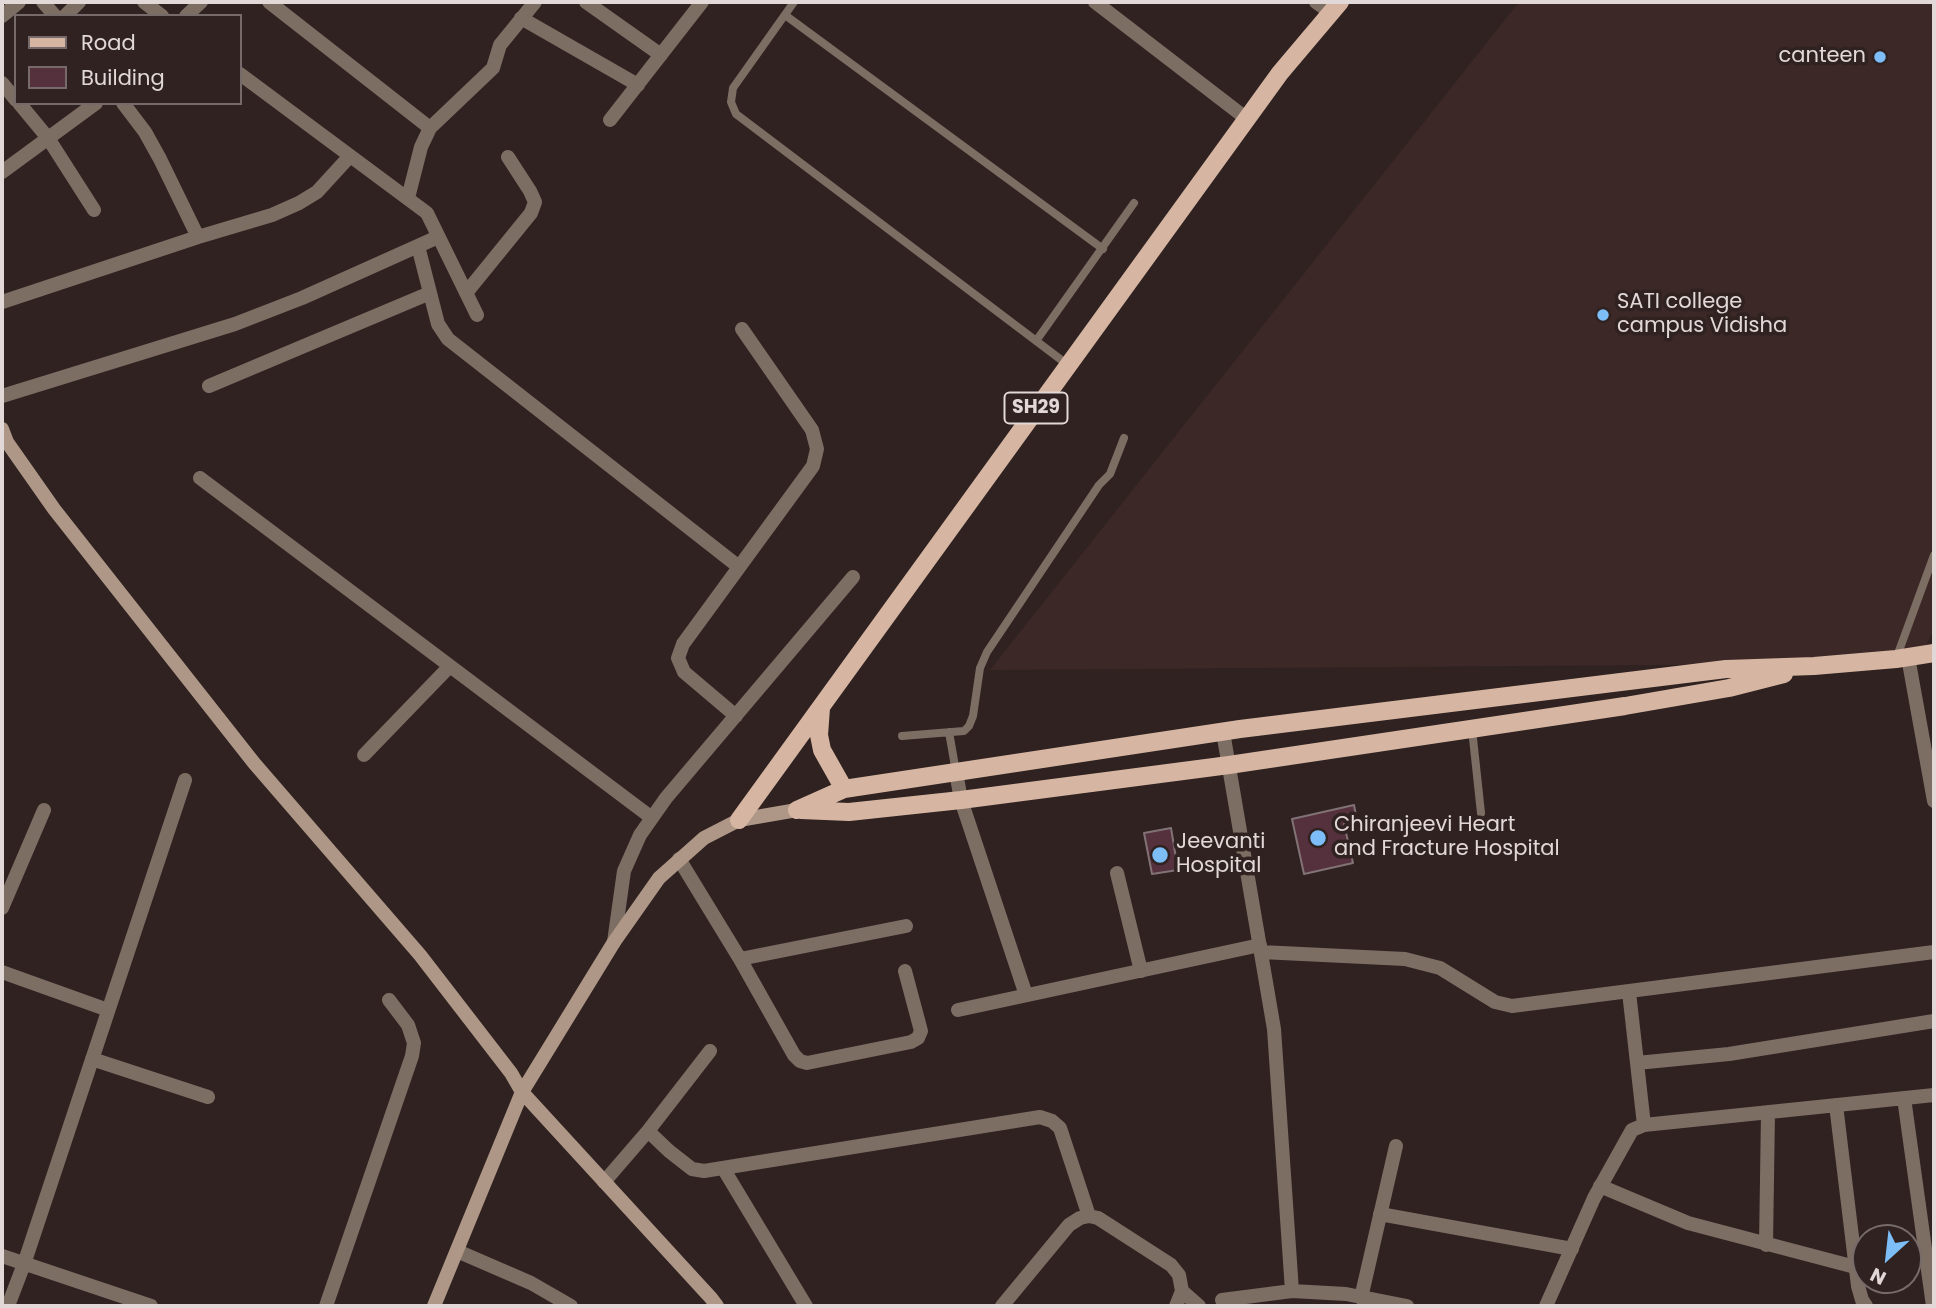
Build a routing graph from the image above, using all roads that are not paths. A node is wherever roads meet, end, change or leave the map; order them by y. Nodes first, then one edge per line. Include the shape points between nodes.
1 (19, 2) edge
2 (144, 2) edge
3 (201, 2) edge
4 (269, 2) edge
5 (535, 2) edge
6 (586, 2) edge
7 (702, 2) edge
8 (794, 2) edge
9 (1095, 2) edge
10 (1329, 5) edge
11 (159, 14) edge
12 (188, 14) edge
13 (785, 15) junction
14 (2, 16) edge
15 (521, 18) junction
16 (661, 55) junction
17 (242, 75) edge
18 (2, 83) edge
19 (638, 85) junction
20 (14, 98) edge
21 (20, 105) edge
22 (93, 105) edge
23 (125, 105) edge
24 (1247, 119) junction
25 (610, 120) dead end
26 (430, 128) junction
27 (48, 138) junction
28 (350, 156) junction
29 (508, 158) dead end
30 (2, 172) edge
31 (408, 198) junction
32 (1134, 203) dead end
33 (94, 210) dead end
34 (198, 237) junction
35 (438, 237) junction
36 (418, 246) junction
37 (1102, 250) junction
38 (430, 293) junction
39 (466, 293) junction
40 (2, 302) edge
41 (477, 315) dead end
42 (742, 329) dead end
43 (1036, 341) junction
44 (1068, 365) junction
45 (209, 386) dead end
46 (2, 396) edge
47 (1124, 438) dead end
48 (3, 442) edge
49 (200, 478) dead end
50 (1934, 555) edge
51 (739, 567) junction
52 (853, 577) dead end
53 (1934, 653) edge
54 (1902, 658) junction
55 (450, 666) junction
56 (1814, 666) junction
57 (821, 708) junction
58 (736, 716) junction
59 (1472, 729) junction
60 (949, 732) junction
61 (1223, 732) junction
62 (902, 736) dead end
63 (364, 755) dead end
64 (1229, 765) junction
65 (956, 772) junction
66 (185, 780) dead end
67 (844, 789) junction
68 (961, 800) junction
69 (1934, 800) edge
70 (44, 810) dead end
71 (797, 810) junction
72 (1482, 813) dead end
73 (652, 818) junction
74 (739, 820) junction
75 (679, 859) junction
76 (1117, 873) dead end
77 (2, 908) edge
78 (906, 926) dead end
79 (614, 942) junction
80 (1260, 948) junction
81 (1934, 952) edge
82 (740, 959) junction
83 (905, 971) dead end
84 (1141, 971) junction
85 (2, 972) edge
86 (1629, 992) junction
87 (1026, 995) junction
88 (389, 1000) dead end
89 (108, 1010) junction
90 (958, 1010) dead end
91 (1934, 1021) edge
92 (710, 1051) dead end
93 (92, 1059) junction
94 (1637, 1063) junction
95 (522, 1092) junction
96 (1934, 1095) edge
97 (208, 1097) dead end
98 (1904, 1098) junction
99 (1836, 1105) junction
100 (1768, 1112) junction
101 (1644, 1125) junction
102 (648, 1131) junction
103 (1395, 1146) dead end
104 (723, 1168) junction
105 (604, 1182) junction
106 (1600, 1186) junction
107 (1380, 1214) junction
108 (1088, 1216) junction
109 (1852, 1241) edge
110 (1766, 1245) junction
111 (1572, 1249) junction
112 (457, 1251) junction
113 (2, 1256) edge
114 (24, 1264) junction
115 (1852, 1266) edge
116 (1182, 1291) junction
117 (1292, 1291) junction
118 (1362, 1298) junction
119 (1222, 1300) dead end
120 (1261, 1300) edge
121 (8, 1306) edge
122 (151, 1306) edge
123 (326, 1306) edge
124 (434, 1306) edge
125 (571, 1306) edge
126 (717, 1306) edge
127 (806, 1306) edge
128 (1003, 1306) edge
129 (1176, 1306) edge
130 (1199, 1306) edge
131 (1407, 1306) edge
132 (1546, 1306) edge
133 (1933, 1306) edge

1 - 14 street
2 - 11 street
3 - 12 street
4 - 26 street
5 - 15 street
6 - 16 street
7 - 16 street
8 - 13 lane
9 - 24 street
10 - 24 main road, SH29
13 - 37 lane
13 - 43 lane via 733,88 731,102 736,114
15 - 19 street
15 - 26 street via 500,45 493,68
16 - 19 street
17 - 28 street
18 - 20 street
19 - 25 street
21 - 27 street
22 - 27 street
23 - 34 street via 145,132
24 - 44 main road, SH29
26 - 31 street
27 - 30 street
27 - 33 street
28 - 31 street
28 - 34 street via 317,192 299,203
29 - 39 street via 535,202
31 - 35 street via 427,214
32 - 37 lane
34 - 40 street
35 - 36 street
35 - 39 street
36 - 38 street
36 - 46 street via 236,324
37 - 43 lane
38 - 45 street
38 - 51 street via 438,324 448,339
39 - 41 street
42 - 51 street via 812,430 817,449 813,466
43 - 44 lane
44 - 57 main road, SH29
47 - 60 lane via 1110,474 987,652 969,726
48 - 95 main road via 254,763 420,955
49 - 55 street
50 - 54 lane
51 - 58 street via 683,644 678,658 684,672
52 - 58 street
53 - 54 main road
54 - 56 main road
54 - 69 street
55 - 63 street
55 - 73 street
56 - 59 main road via 1729,688
56 - 61 main road via 1726,669
57 - 67 main road via 822,750
57 - 74 main road, SH29
58 - 73 street
59 - 64 main road
59 - 72 lane
60 - 62 lane
60 - 65 lane
61 - 64 street
61 - 65 main road
64 - 68 main road
64 - 80 street
65 - 67 main road
65 - 68 street
66 - 89 street
67 - 71 main road
68 - 71 main road via 849,813
68 - 87 street
70 - 77 street
71 - 74 main road
73 - 79 street via 624,871
74 - 75 main road via 704,838
75 - 79 main road via 659,878
75 - 82 street
76 - 84 street
78 - 82 street
79 - 95 main road
80 - 84 street
80 - 86 street via 1415,961 1440,968 1495,1002 1512,1006
80 - 117 street via 1274,1029
81 - 86 street
82 - 83 street via 794,1055 807,1063 918,1038 921,1031
84 - 87 street
85 - 89 street
86 - 94 street
87 - 90 street
88 - 123 street via 408,1025 414,1042 412,1056
89 - 93 street
91 - 94 street via 1729,1054
92 - 102 street
93 - 97 street
93 - 114 street
94 - 101 street
95 - 105 main road
95 - 112 main road
96 - 98 street
98 - 99 street
98 - 133 street
99 - 100 street
99 - 109 street
100 - 101 street
100 - 110 street
101 - 106 street via 1632,1130
102 - 104 street via 692,1169
102 - 105 street
103 - 107 street
104 - 108 street via 1040,1117 1060,1128
104 - 127 street
105 - 126 main road
106 - 110 street via 1688,1223
106 - 111 street
107 - 111 street
107 - 118 street
108 - 116 street via 1171,1265
108 - 128 street via 1069,1225
110 - 115 street
111 - 132 street
112 - 124 main road
112 - 125 street
113 - 114 street
114 - 121 street
114 - 122 street
116 - 129 street
116 - 130 street
117 - 118 street
117 - 120 street
118 - 131 street
119 - 120 street

